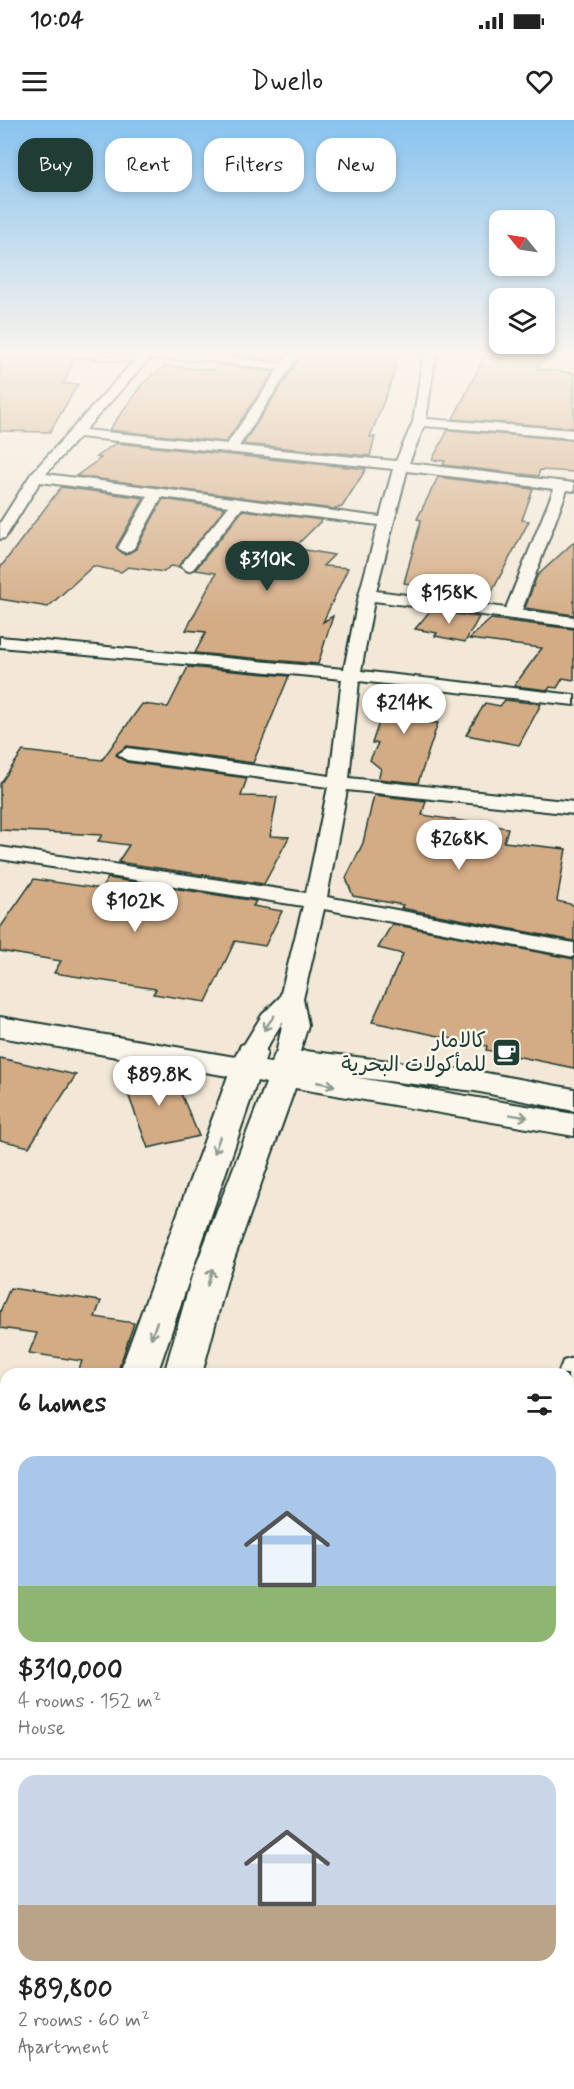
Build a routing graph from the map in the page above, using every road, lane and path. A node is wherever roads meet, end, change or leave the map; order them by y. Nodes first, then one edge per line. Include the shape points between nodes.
1 (66, 444) edge
2 (175, 444) edge
3 (234, 444) edge
4 (410, 444) edge
5 (230, 450) junction
6 (401, 466) junction
7 (36, 477) junction
8 (568, 486) edge
9 (156, 493) junction
10 (238, 504) junction
11 (385, 522) junction
12 (0, 535) edge
13 (126, 548) dead end
14 (188, 566) dead end
15 (367, 595) junction
16 (512, 615) junction
17 (574, 622) edge
18 (0, 642) edge
19 (351, 675) junction
20 (574, 700) edge
21 (127, 754) dead end
22 (339, 783) junction
23 (574, 808) edge
24 (0, 853) edge
25 (315, 901) junction
26 (574, 950) edge
27 (291, 999) junction
28 (0, 1008) edge
29 (0, 1027) edge
30 (248, 1060) junction
31 (285, 1068) junction
32 (574, 1100) edge
33 (574, 1125) edge
34 (140, 1368) edge
35 (185, 1368) edge

1 - 7 street
2 - 5 street
3 - 5 street
4 - 6 street
5 - 6 street
6 - 8 street
6 - 11 street
7 - 9 street
7 - 12 street
8 - 16 street
9 - 10 street
9 - 13 street
10 - 11 street
10 - 14 street
11 - 15 street
15 - 16 street
15 - 19 street
16 - 17 street
18 - 19 street
19 - 20 street
19 - 22 street
21 - 22 street
22 - 23 street
22 - 25 street
24 - 25 street
25 - 26 street
25 - 27 street
27 -> 30 street via 270,1020
27 - 31 street via 296,1025
28 - 30 street
29 - 30 street
30 - 31 street
30 -> 34 street
31 - 32 street via 475,1081
31 -> 33 street
35 -> 31 street via 210,1276

